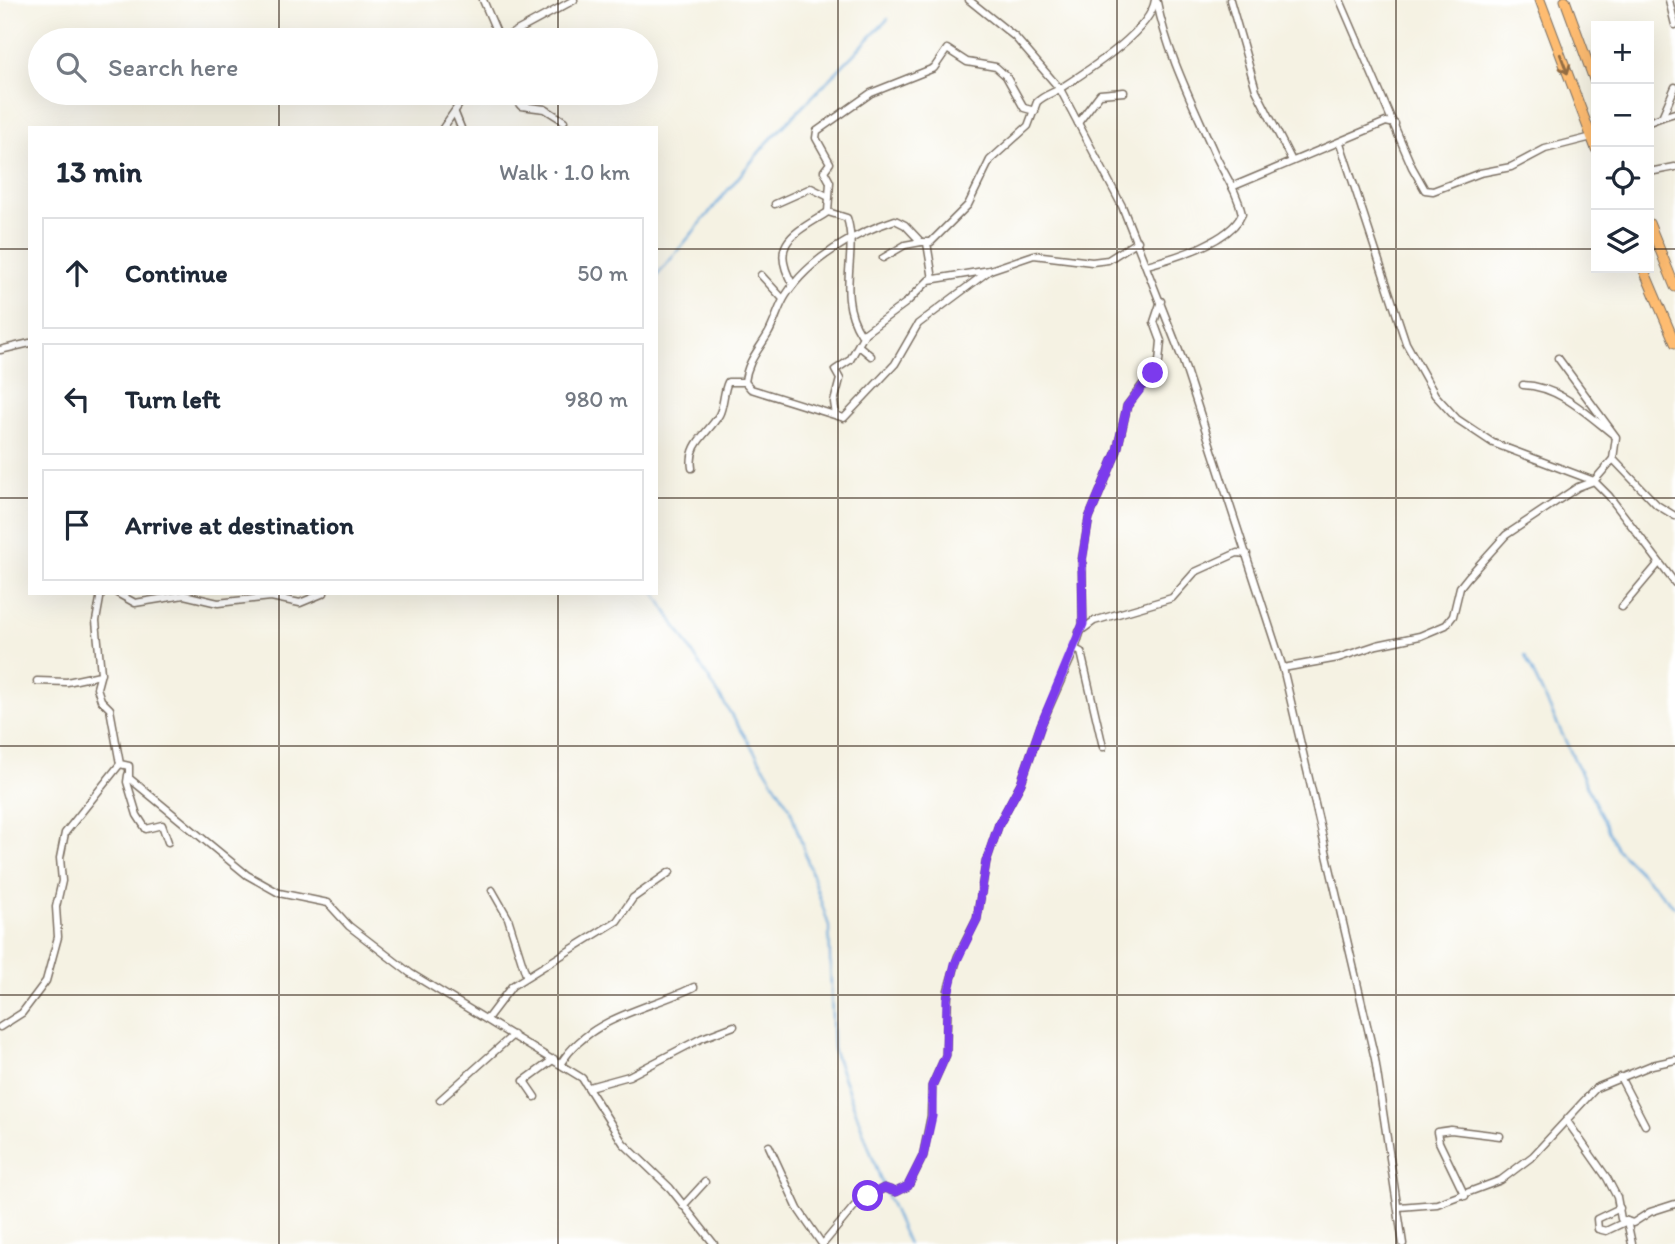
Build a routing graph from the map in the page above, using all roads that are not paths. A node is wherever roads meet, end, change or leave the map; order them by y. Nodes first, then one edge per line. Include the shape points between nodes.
1 (483, 0) edge
2 (555, 0) edge
3 (574, 0) edge
4 (969, 0) edge
5 (1156, 0) edge
6 (1230, 0) edge
7 (1340, 0) edge
8 (1540, 0) edge
9 (1565, 0) edge
10 (1671, 2) edge
11 (559, 8) junction
12 (1675, 25) edge
13 (495, 28) edge
14 (522, 28) edge
15 (1596, 84) edge
16 (1675, 87) edge
17 (1060, 89) junction
18 (1124, 92) dead end
19 (460, 105) edge
20 (521, 105) edge
21 (1035, 111) junction
22 (456, 113) junction
23 (1390, 113) junction
24 (1675, 113) edge
25 (1662, 117) junction
26 (1654, 120) edge
27 (564, 121) dead end
28 (1386, 122) junction
29 (1078, 123) junction
30 (1395, 124) junction
31 (445, 126) edge
32 (460, 126) edge
33 (1591, 128) edge
34 (1591, 137) edge
35 (1340, 143) junction
36 (1292, 161) junction
37 (1675, 167) edge
38 (1654, 171) edge
39 (1234, 186) junction
40 (829, 197) junction
41 (775, 204) dead end
42 (828, 212) junction
43 (1654, 235) edge
44 (853, 238) junction
45 (1138, 241) junction
46 (924, 242) junction
47 (883, 258) dead end
48 (1147, 265) junction
49 (990, 270) junction
50 (1645, 273) edge
51 (761, 275) dead end
52 (933, 279) junction
53 (793, 285) junction
54 (1675, 287) edge
55 (783, 299) junction
56 (1161, 301) junction
57 (865, 333) junction
58 (28, 343) edge
59 (1675, 343) edge
60 (859, 346) junction
61 (0, 350) edge
62 (871, 356) dead end
63 (1558, 358) dead end
64 (745, 382) junction
65 (1523, 385) dead end
66 (836, 415) junction
67 (1616, 437) junction
68 (1613, 459) junction
69 (692, 468) dead end
70 (1594, 481) junction
71 (1675, 516) edge
72 (1247, 554) junction
73 (1659, 563) junction
74 (1675, 583) edge
75 (101, 595) edge
76 (121, 595) edge
77 (184, 595) edge
78 (184, 595) edge
79 (319, 595) edge
80 (1622, 607) dead end
81 (1079, 632) junction
82 (1075, 649) junction
83 (1283, 668) junction
84 (101, 673) junction
85 (37, 681) dead end
86 (1103, 747) dead end
87 (120, 764) junction
88 (129, 766) junction
89 (168, 842) dead end
90 (670, 872) dead end
91 (492, 890) dead end
92 (526, 975) junction
93 (694, 987) dead end
94 (487, 1019) junction
95 (734, 1026) dead end
96 (0, 1027) edge
97 (513, 1035) junction
98 (554, 1059) junction
99 (1675, 1060) edge
100 (561, 1063) junction
101 (1620, 1077) junction
102 (589, 1087) junction
103 (536, 1097) dead end
104 (440, 1100) dead end
105 (1567, 1121) junction
106 (1645, 1125) dead end
107 (1500, 1136) dead end
108 (769, 1146) dead end
109 (705, 1182) dead end
110 (1465, 1196) junction
111 (683, 1206) junction
112 (1399, 1207) junction
113 (1674, 1207) edge
114 (1620, 1208) junction
115 (1627, 1221) junction
116 (714, 1244) edge
117 (822, 1244) edge
118 (1403, 1244) edge
119 (1632, 1244) edge

1 - 13 street
2 - 11 street
3 - 11 street
4 - 17 street via 1015,37
5 - 17 street via 1139,30
5 - 39 street via 1181,80
6 - 36 street via 1256,90
7 - 23 street
8 -> 33 highway
9 - 15 highway
10 - 12 street
11 - 14 street
16 - 25 street
17 - 21 street via 1041,98
17 - 29 street
18 - 29 street via 1100,94
19 - 22 street
20 - 27 street via 545,109
21 - 40 street via 1024,108 996,67 967,62 947,50 934,68 871,93 817,131 816,138 830,163 824,171 830,182
21 - 46 street via 1028,125 990,160 968,205 943,232
22 - 31 street
22 - 32 street
23 - 28 street
23 - 30 street
24 - 25 street
25 - 26 street
28 - 30 street
28 - 35 street
29 - 45 street
30 - 34 street via 1416,176 1429,191
35 - 36 street
35 - 70 street via 1406,344 1434,395 1457,419 1493,443
36 - 39 street
37 - 38 street
39 - 48 street via 1242,214 1233,230 1175,258
40 - 41 street via 811,188
40 - 42 street
42 - 44 street via 848,218
42 - 53 street via 789,236 784,244 783,264
43 - 54 highway
44 - 46 street via 895,220
44 - 53 street
44 - 57 street via 847,276 850,303 855,324
45 - 48 street
45 - 49 street via 1108,260 1034,255
46 - 47 street via 905,245
46 - 52 street
48 - 56 street
49 - 52 street
49 - 66 street via 919,324 885,375 852,412 844,418
50 - 59 highway
51 - 55 street
52 - 57 street
53 - 55 street
55 - 64 street via 768,335 751,359
56 - 72 street
56 - 81 street via 1154,321 1161,341 1159,362 1127,406 1117,451 1089,518 1082,561 1085,617
57 - 60 street
58 - 61 street
60 - 62 street
60 - 66 street via 846,365 835,370 840,379
63 - 67 street
64 - 66 street via 751,389
64 - 69 street via 728,382 719,415 696,442
65 - 67 street via 1552,391
67 - 68 street
68 - 70 street
68 - 71 street via 1657,505
70 - 73 street
70 - 83 street via 1506,535 1460,587 1446,625 1338,659
72 - 81 street via 1237,553 1195,572 1172,598 1094,621
72 - 83 street
73 - 74 street
73 - 80 street
75 - 84 street via 96,621
76 - 77 street via 135,603
78 - 79 street via 218,603 271,597 300,603
81 - 82 street
82 - 86 street via 1081,652
82 - 117 street via 991,845 977,919 958,956 948,990 946,1055 932,1086 932,1116 916,1176 896,1192 884,1188 857,1203
83 - 112 street via 1367,1022
84 - 85 street via 96,678 68,682
84 - 87 street via 97,688 110,709
87 - 88 street
87 - 96 street via 65,833 56,906 58,937 46,981 22,1013
88 - 89 street via 127,782 140,822 146,829 162,825
88 - 94 street via 129,778 247,874 279,893 328,903 378,951
90 - 92 street via 633,898 617,921
91 - 92 street via 512,928
92 - 94 street
93 - 100 street via 602,1024 572,1046
94 - 97 street
95 - 102 street via 629,1076
97 - 98 street
97 - 104 street
98 - 100 street
98 - 103 street via 524,1081
99 - 101 street
100 - 102 street
101 - 105 street via 1596,1088
101 - 106 street
102 - 111 street via 623,1143
105 - 110 street via 1518,1170
105 - 114 street via 1607,1178
107 - 110 street via 1437,1132
108 - 117 street via 799,1209
109 - 111 street
110 - 112 street
111 - 116 street
112 - 118 street
113 - 115 street via 1650,1212 1633,1223
114 - 115 street via 1621,1219
114 - 115 street via 1601,1215 1598,1229 1606,1231
115 - 119 street

